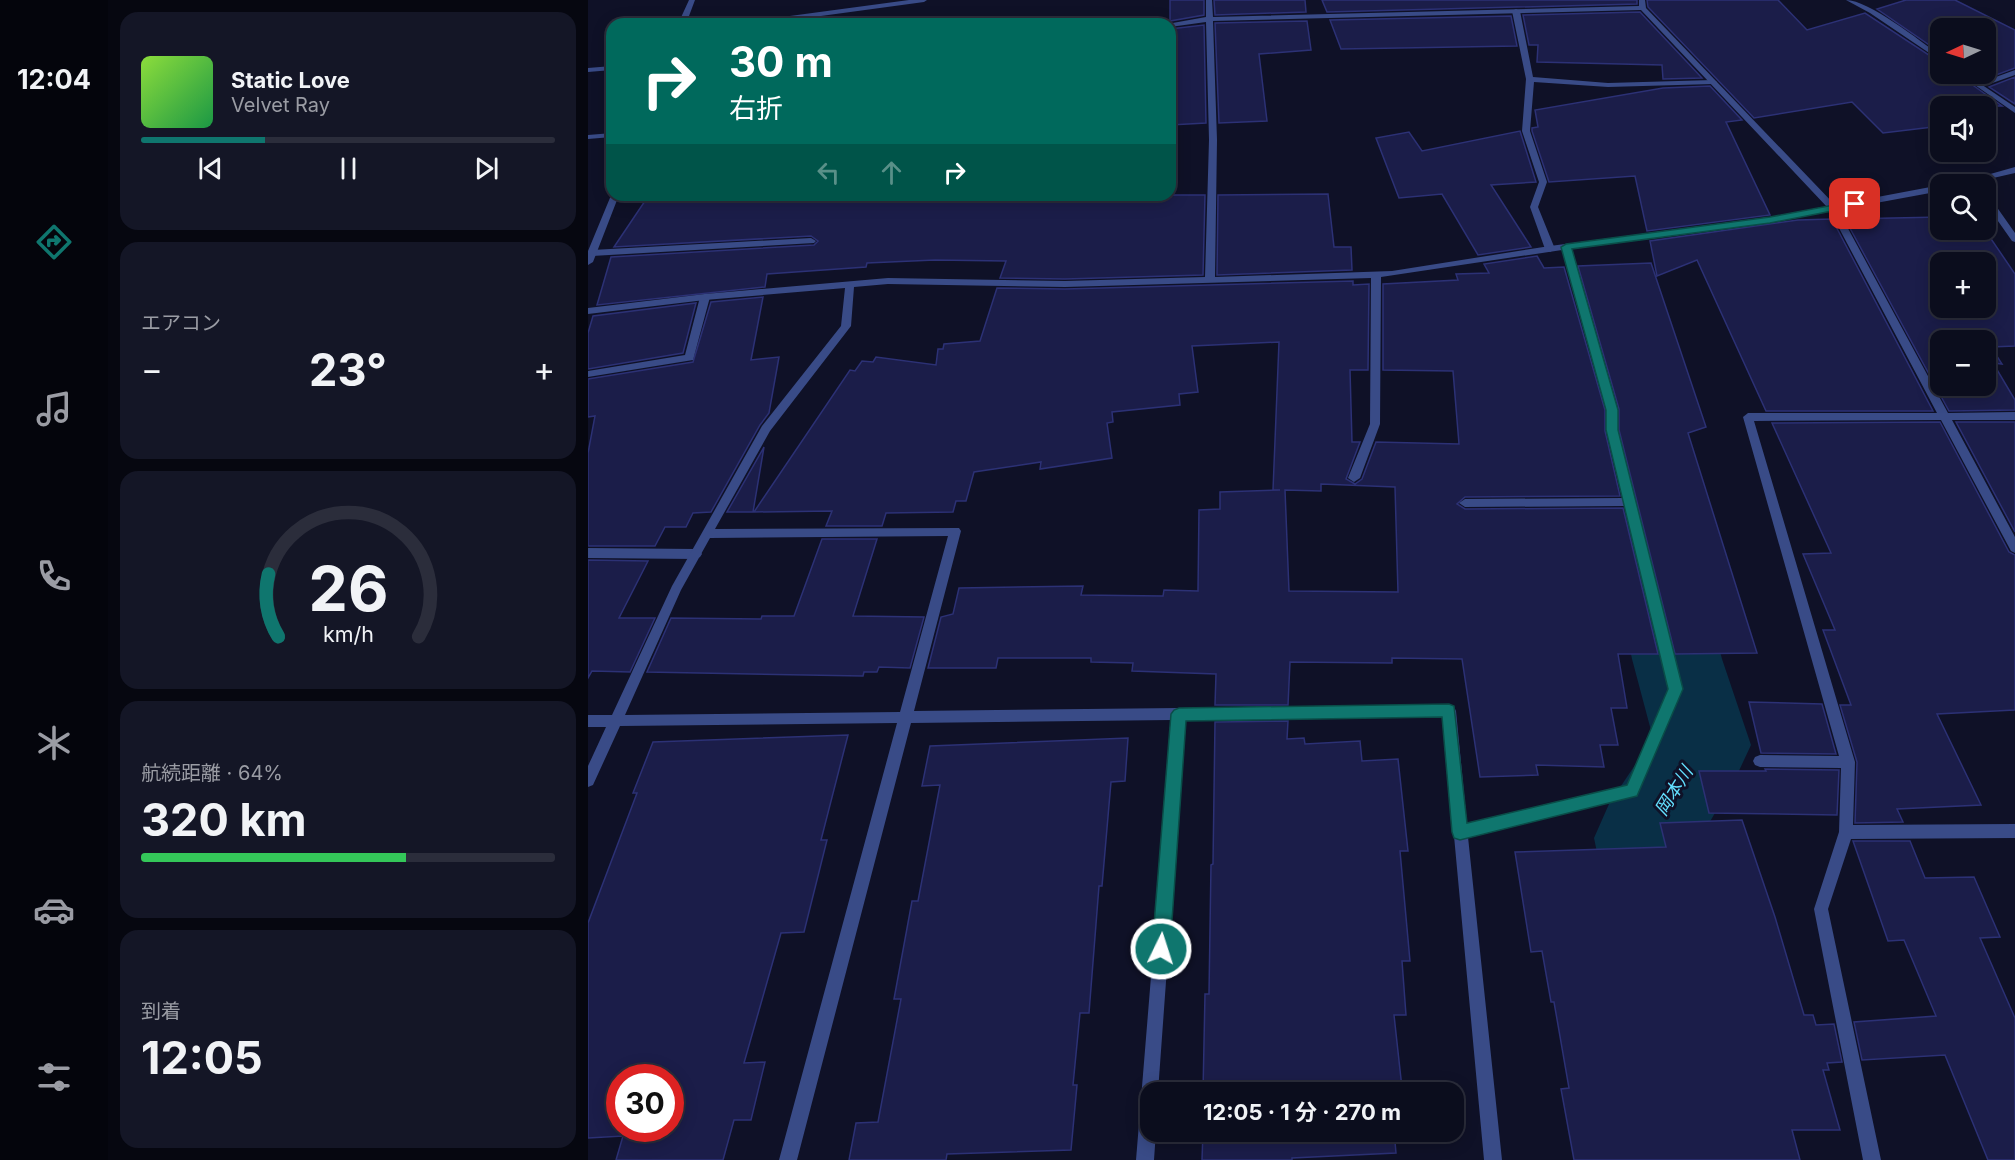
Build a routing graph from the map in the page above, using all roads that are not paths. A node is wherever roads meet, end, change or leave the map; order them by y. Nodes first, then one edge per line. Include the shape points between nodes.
1 (692, 0) edge
2 (924, 0) edge
3 (1209, 0) edge
4 (1849, 0) edge
5 (1642, 4) edge
6 (1516, 11) junction
7 (684, 18) edge
8 (790, 18) edge
9 (1209, 19) junction
10 (1176, 24) edge
11 (1930, 52) edge
12 (606, 68) edge
13 (588, 70) edge
14 (2015, 72) edge
15 (1530, 79) junction
16 (1713, 82) junction
17 (1978, 85) joint
18 (2015, 111) edge
19 (606, 136) edge
20 (588, 137) edge
21 (2015, 170) edge
22 (1996, 176) edge
23 (1930, 190) edge
24 (613, 201) edge
25 (1833, 208) junction
26 (1996, 212) edge
27 (2015, 239) edge
28 (811, 241) dead end
29 (1566, 247) junction
30 (1550, 249) junction
31 (590, 258) edge
32 (1376, 273) junction
33 (1210, 279) junction
34 (850, 284) junction
35 (705, 297) junction
36 (588, 311) edge
37 (588, 374) edge
38 (1944, 416) junction
39 (2015, 416) edge
40 (1354, 478) dead end
41 (1629, 502) junction
42 (1465, 503) dead end
43 (707, 534) junction
44 (2015, 548) edge
45 (588, 553) edge
46 (696, 554) junction
47 (1179, 714) junction
48 (905, 718) junction
49 (615, 721) junction
50 (588, 722) edge
51 (1760, 761) dead end
52 (1848, 762) junction
53 (588, 781) edge
54 (2015, 831) edge
55 (1460, 832) junction
56 (1846, 832) junction
57 (788, 1160) edge
58 (1144, 1160) edge
59 (1493, 1160) edge
60 (1872, 1160) edge

1 - 7 street
2 - 8 street
3 - 9 street
4 - 11 street
5 - 6 street
5 - 16 street
6 - 9 street
6 - 15 street
9 - 10 street
9 - 33 street
12 - 13 street
14 - 17 street
15 - 16 street via 1608,85
15 - 30 street via 1526,131 1543,182 1534,207
16 - 25 street
17 - 18 street
19 - 20 street
21 - 22 street
23 - 25 street
24 - 31 street
25 - 29 street
25 - 38 street
26 - 27 street
28 - 31 street
29 - 30 street
29 - 41 street via 1612,410 1612,430
30 - 32 street via 1392,274
32 - 33 street
32 - 40 street via 1375,424
33 - 34 street
34 - 35 street
34 - 43 street via 846,326 766,429
35 - 36 street
35 - 37 street via 689,358
38 - 39 street
38 - 44 street
38 - 52 street via 1748,417
41 - 42 street
41 - 55 street via 1675,689 1632,791
43 - 46 street
43 - 48 street via 955,531
45 - 46 street
46 - 49 street
47 - 48 street
47 - 55 street via 1449,711
47 - 58 street
48 - 49 street
48 - 57 street
49 - 50 street
49 - 53 street
51 - 52 street
52 - 56 street
54 - 56 street
55 - 59 street
56 - 60 street via 1821,909

